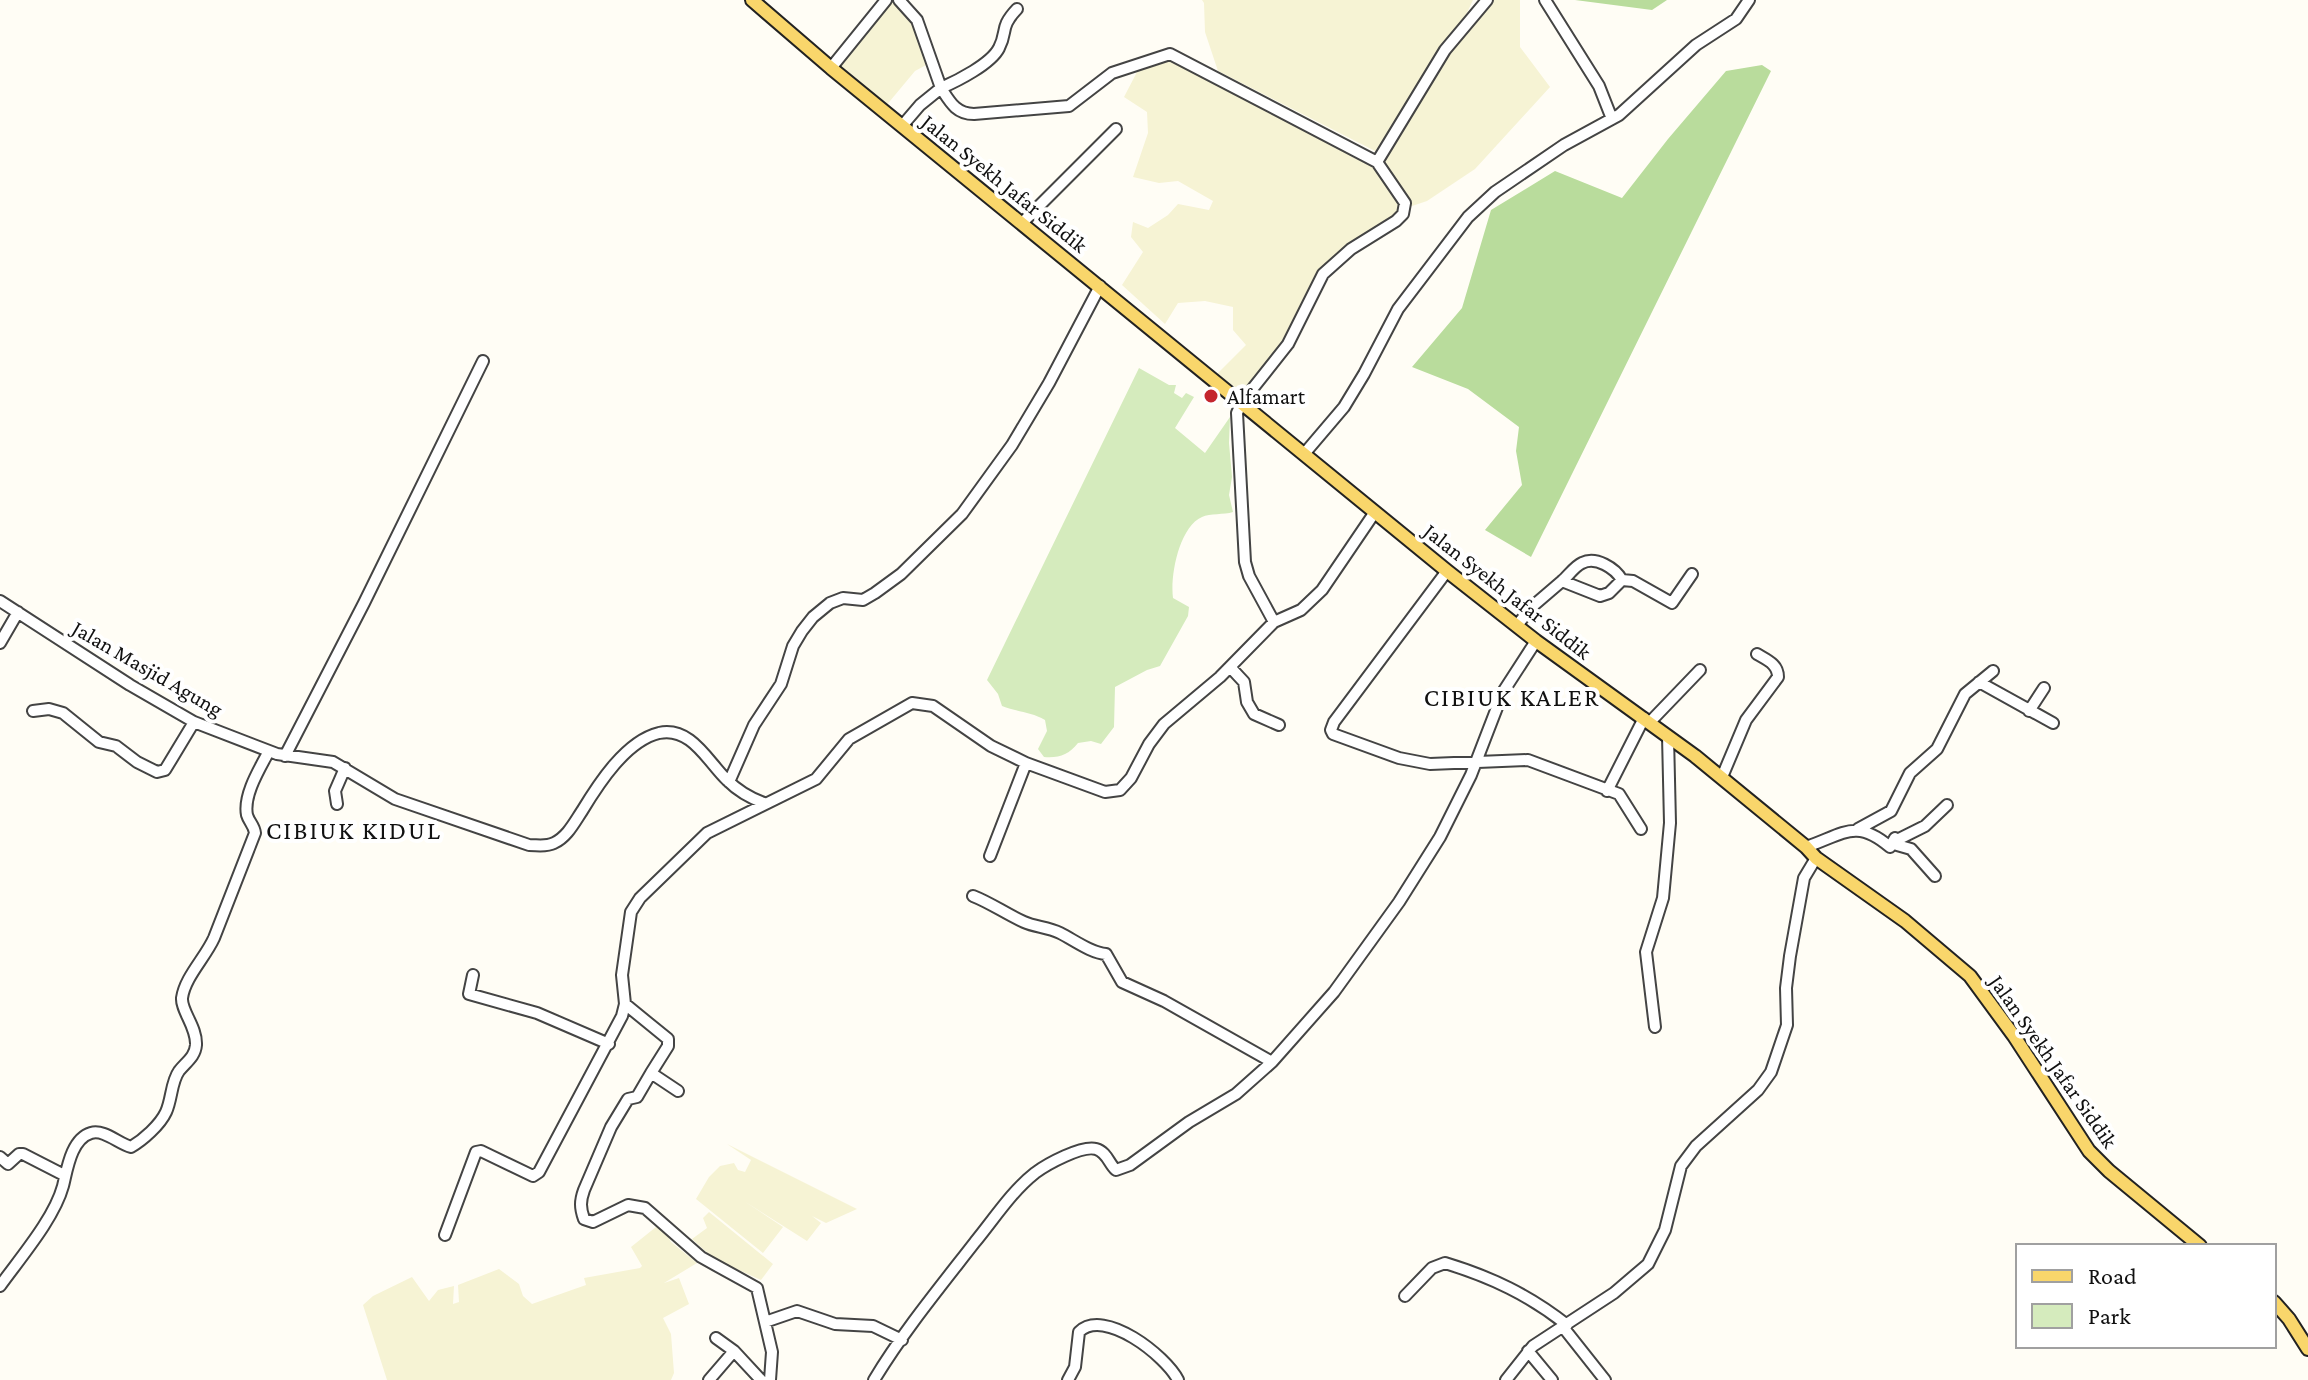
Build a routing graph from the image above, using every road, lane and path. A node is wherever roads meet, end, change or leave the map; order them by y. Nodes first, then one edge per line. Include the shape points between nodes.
1 (752, 0) edge
2 (886, 0) edge
3 (899, 0) edge
4 (1487, 0) edge
5 (1545, 0) edge
6 (1749, 0) edge
7 (1017, 9) dead end
8 (831, 68) junction
9 (941, 88) junction
10 (1612, 119) junction
11 (902, 126) junction
12 (1116, 129) dead end
13 (1377, 162) junction
14 (1022, 223) junction
15 (1100, 286) junction
16 (483, 361) dead end
17 (1242, 402) junction
18 (1304, 454) junction
19 (1375, 512) junction
20 (1447, 571) junction
21 (1692, 574) dead end
22 (1622, 580) junction
23 (1562, 581) junction
24 (0, 601) edge
25 (18, 612) junction
26 (1274, 622) junction
27 (1517, 625) junction
28 (1536, 641) junction
29 (0, 643) edge
30 (1757, 654) dead end
31 (1230, 667) junction
32 (1700, 670) dead end
33 (1993, 671) dead end
34 (1979, 682) junction
35 (2044, 688) dead end
36 (33, 711) dead end
37 (2029, 711) junction
38 (1647, 720) junction
39 (194, 722) junction
40 (2053, 723) dead end
41 (1279, 725) dead end
42 (1668, 736) junction
43 (269, 751) junction
44 (285, 756) junction
45 (1026, 763) junction
46 (1476, 763) junction
47 (345, 768) junction
48 (1722, 777) junction
49 (729, 782) junction
50 (1607, 791) junction
51 (764, 803) junction
52 (337, 804) dead end
53 (1947, 805) dead end
54 (1641, 829) dead end
55 (1858, 829) junction
56 (1895, 841) junction
57 (1806, 847) junction
58 (990, 856) dead end
59 (1816, 858) junction
60 (1935, 876) dead end
61 (973, 896) dead end
62 (473, 975) dead end
63 (625, 1004) junction
64 (1655, 1027) dead end
65 (609, 1044) junction
66 (1272, 1062) junction
67 (651, 1073) junction
68 (678, 1091) dead end
69 (0, 1157) edge
70 (64, 1175) junction
71 (445, 1235) dead end
72 (2198, 1244) edge
73 (0, 1286) edge
74 (1405, 1296) dead end
75 (2276, 1304) edge
76 (765, 1322) junction
77 (1565, 1326) junction
78 (716, 1338) dead end
79 (902, 1340) junction
80 (2308, 1349) edge
81 (734, 1351) junction
82 (1528, 1351) junction
83 (709, 1380) edge
84 (761, 1380) edge
85 (770, 1380) edge
86 (874, 1380) edge
87 (1068, 1380) edge
88 (1178, 1380) edge
89 (1506, 1380) edge
90 (1552, 1380) edge
91 (1605, 1380) edge

1 - 8 main road, Jalan Syekh Jafar Siddik
2 - 8 street
3 - 9 street via 917,20
4 - 13 street via 1445,50
5 - 10 street via 1599,86
6 - 10 street via 1736,19 1696,45
7 - 9 street via 1003,27 997,51
8 - 11 main road, Jalan Syekh Jafar Siddik
9 - 11 street
9 - 13 street via 956,109 967,114 1064,106 1115,72 1170,54
10 - 18 street via 1564,145 1468,217 1398,309 1344,407
11 - 14 main road, Jalan Syekh Jafar Siddik
12 - 14 street
13 - 17 street via 1405,203 1403,214 1328,269 1288,344
14 - 15 main road, Jalan Syekh Jafar Siddik
15 - 17 main road, Jalan Syekh Jafar Siddik
15 - 49 street via 1012,445 962,514 901,574 863,600 830,603 802,631 781,684 754,725
16 - 44 street
17 - 18 main road, Jalan Syekh Jafar Siddik
17 - 26 street via 1237,421 1245,562
18 - 19 main road, Jalan Syekh Jafar Siddik
19 - 20 main road, Jalan Syekh Jafar Siddik
19 - 26 street via 1322,590 1301,610
20 - 27 main road, Jalan Syekh Jafar Siddik
20 - 46 street via 1331,730 1337,737 1411,761
21 - 22 street via 1672,603 1635,581
22 - 23 street via 1600,596
22 - 23 street via 1617,571 1590,562 1581,563
23 - 27 street
24 - 25 street, Jalan Masjid Agung
25 - 29 street
25 - 39 street, Jalan Masjid Agung
26 - 31 street
27 - 28 main road, Jalan Syekh Jafar Siddik
28 - 38 main road, Jalan Syekh Jafar Siddik
28 - 46 street via 1503,692
30 - 48 street via 1773,663 1778,677 1746,720
31 - 41 street via 1244,682 1254,714
31 - 45 street via 1164,724 1120,790 1105,792
32 - 38 street
33 - 34 street
34 - 37 street
34 - 55 street via 1963,697 1937,749 1910,773 1891,811
35 - 37 street
36 - 39 street via 63,713 99,742 116,746 157,772 165,770
37 - 40 street
38 - 42 main road, Jalan Syekh Jafar Siddik
38 - 50 street
39 - 43 street, Jalan Masjid Agung
42 - 48 main road, Jalan Syekh Jafar Siddik
42 - 64 street via 1670,823 1663,898 1646,952
43 - 44 street, Jalan Masjid Agung
43 - 70 street via 248,798 247,816 255,833 207,954 182,998 193,1023 195,1048 176,1076 166,1112 131,1147 102,1134 87,1135
44 - 47 street, Jalan Masjid Agung
45 - 51 street via 933,706 912,703 849,739 816,779
45 - 58 street
46 - 50 street via 1528,760
46 - 66 street via 1440,837 1399,902 1334,992
47 - 49 street, Jalan Masjid Agung via 408,804 546,846 572,827 632,748 653,735 670,732 688,739
47 - 52 street via 335,791
48 - 57 main road, Jalan Syekh Jafar Siddik
49 - 51 street, Jalan Masjid Agung
50 - 54 street via 1619,794
51 - 63 street via 707,833 635,903 622,975
53 - 56 street via 1925,826
55 - 56 street via 1890,847
55 - 57 street
56 - 60 street via 1911,849
57 - 59 main road, Jalan Syekh Jafar Siddik
59 - 72 main road, Jalan Syekh Jafar Siddik via 1913,927 1970,976 2089,1151
59 - 77 street via 1804,878 1786,988 1787,1025 1771,1072 1681,1166 1665,1230 1648,1264
61 - 66 street via 1106,954 1122,982
62 - 65 street via 470,994 537,1013
63 - 65 street
63 - 67 street via 668,1039
65 - 71 street via 537,1176 476,1152
66 - 79 street via 1236,1094 1121,1170 1094,1148 1053,1161 1035,1173
67 - 68 street
67 - 76 street via 611,1127 581,1199 584,1219 599,1221 628,1205 645,1208 701,1257 757,1288
69 - 70 street via 8,1164 23,1154
70 - 73 street via 62,1190 36,1238
74 - 77 street via 1432,1268 1445,1263 1503,1283
75 - 80 main road
76 - 79 street via 797,1311 835,1324 873,1326
76 - 85 street via 774,1361
77 - 82 street
77 - 91 street
78 - 81 street
79 - 86 street
81 - 83 street
81 - 84 street
82 - 89 street
82 - 90 street
87 - 88 street via 1079,1332 1096,1325 1138,1341 1166,1362

